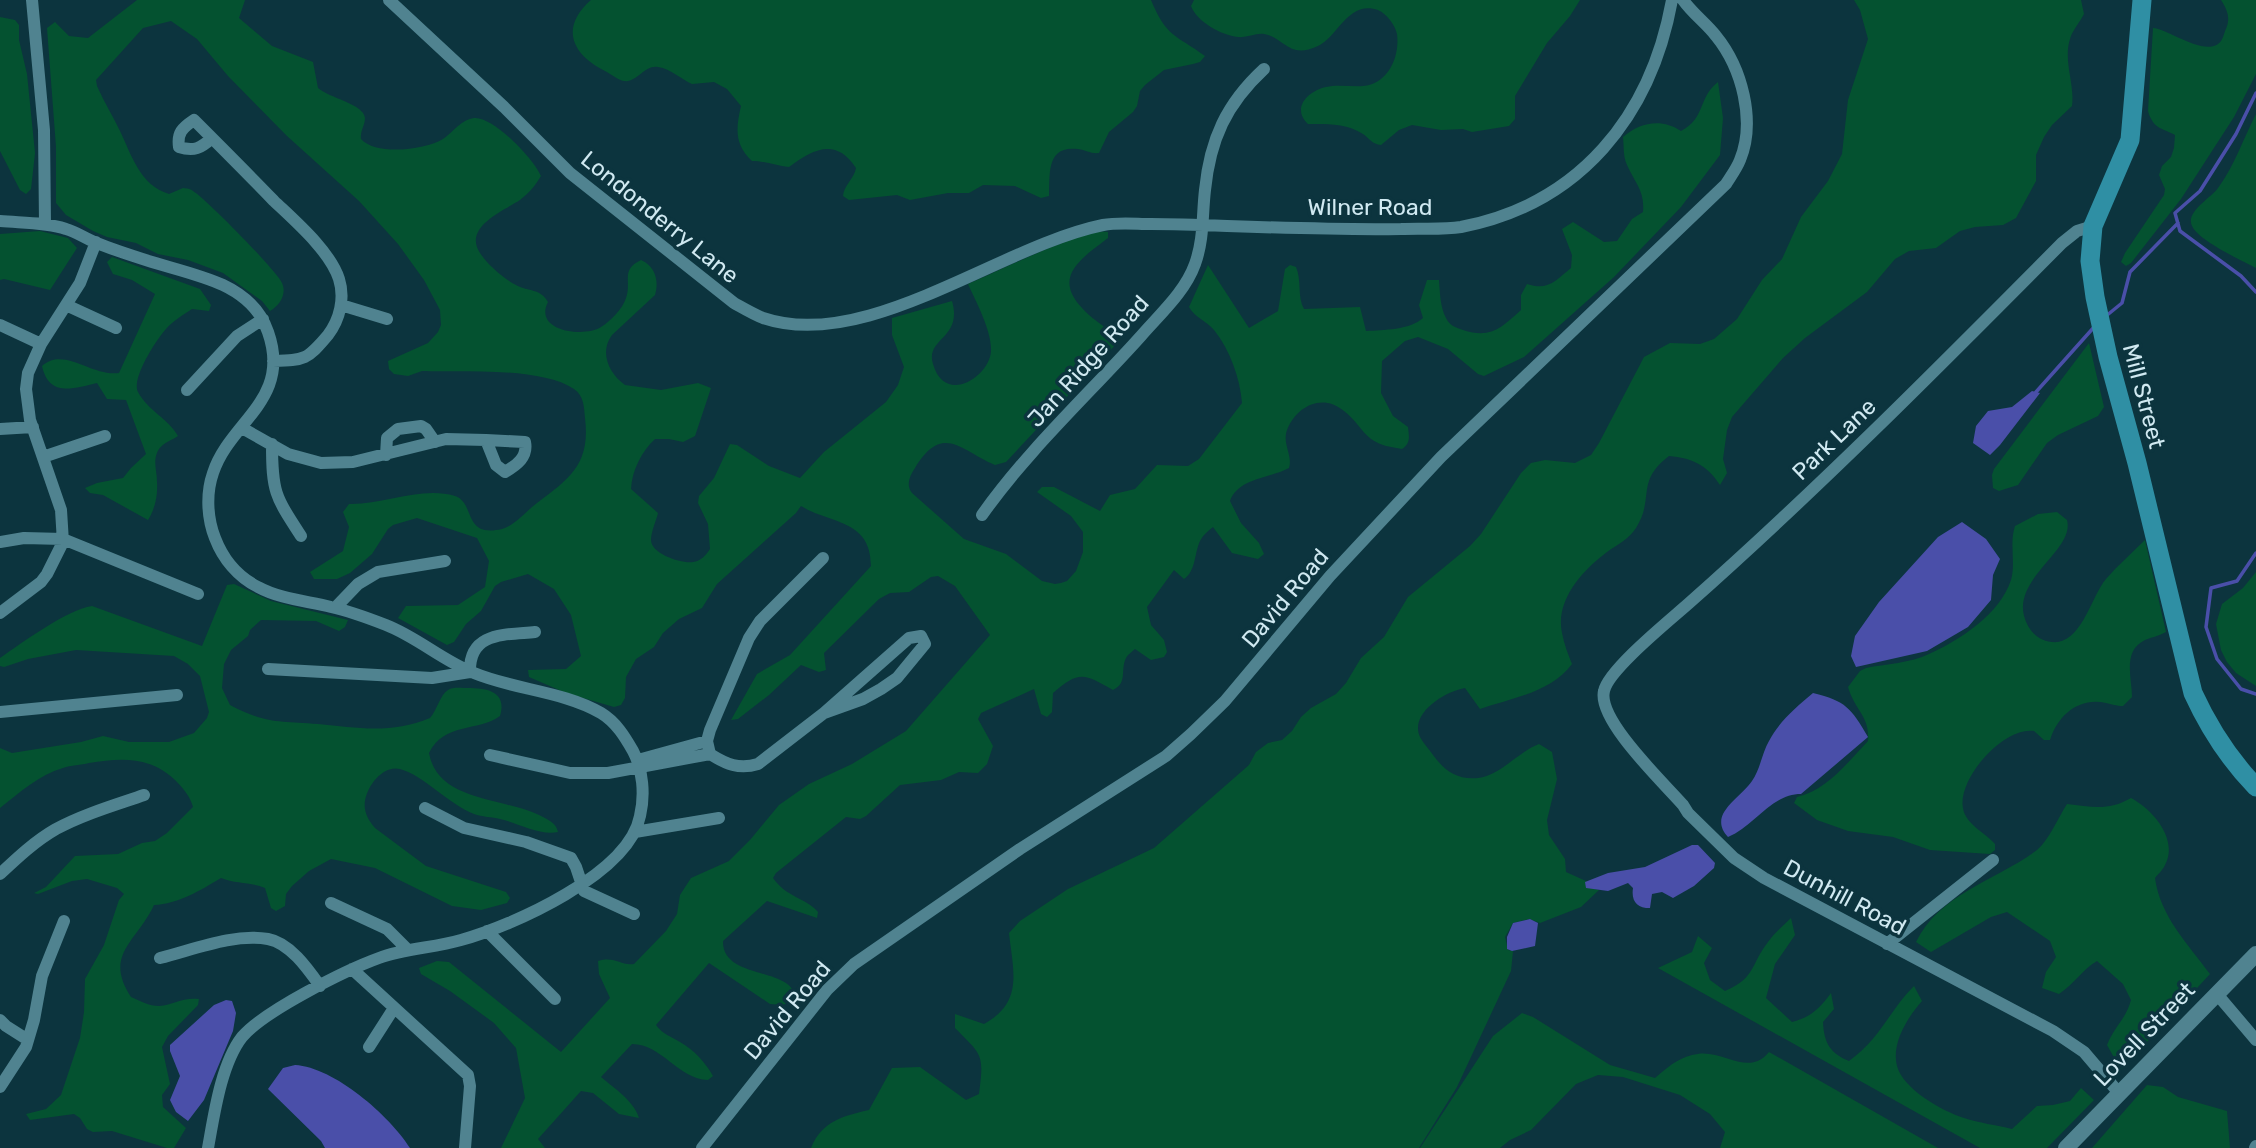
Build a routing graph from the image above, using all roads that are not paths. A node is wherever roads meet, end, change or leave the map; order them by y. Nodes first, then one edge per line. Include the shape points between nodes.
1 (32, 0) edge
2 (389, 0) edge
3 (1672, 0) edge
4 (1683, 0) edge
5 (2142, 0) edge
6 (1264, 69) dead end
7 (212, 138) dead end
8 (0, 221) edge
9 (45, 224) junction
10 (1203, 225) junction
11 (2093, 226) junction
12 (96, 242) junction
13 (958, 280) joint
14 (66, 305) junction
15 (341, 305) junction
16 (263, 319) junction
17 (387, 319) dead end
18 (0, 325) edge
19 (116, 328) dead end
20 (41, 344) junction
21 (273, 361) junction
22 (187, 390) dead end
23 (33, 427) junction
24 (242, 428) junction
25 (0, 429) edge
26 (105, 436) dead end
27 (486, 440) dead end
28 (435, 443) junction
29 (272, 444) junction
30 (386, 455) junction
31 (43, 457) junction
32 (982, 515) dead end
33 (301, 536) dead end
34 (63, 539) junction
35 (0, 542) edge
36 (823, 558) dead end
37 (445, 561) dead end
38 (198, 594) dead end
39 (335, 608) junction
40 (0, 613) edge
41 (535, 632) dead end
42 (268, 668) dead end
43 (470, 672) junction
44 (1606, 686) joint
45 (177, 695) dead end
46 (0, 712) edge
47 (824, 713) junction
48 (708, 747) junction
49 (490, 755) dead end
50 (639, 764) junction
51 (2256, 787) edge
52 (144, 795) dead end
53 (425, 808) dead end
54 (719, 818) dead end
55 (635, 832) junction
56 (1993, 860) dead end
57 (0, 874) edge
58 (581, 884) junction
59 (331, 903) dead end
60 (634, 914) dead end
61 (64, 921) dead end
62 (487, 931) junction
63 (1888, 944) junction
64 (408, 950) junction
65 (2256, 954) edge
66 (160, 958) dead end
67 (352, 970) junction
68 (320, 986) junction
69 (2217, 993) junction
70 (555, 999) dead end
71 (394, 1008) junction
72 (0, 1020) edge
73 (28, 1040) junction
74 (2256, 1040) edge
75 (369, 1047) dead end
76 (0, 1087) edge
77 (2119, 1093) junction
78 (208, 1148) edge
79 (465, 1148) edge
80 (702, 1148) edge
81 (2066, 1148) edge

1 - 9 street via 43,120
2 - 13 street, Londonderry Lane via 570,173 734,303 763,317 794,324 830,324 860,319
3 - 10 street, Wilner Road via 1653,70 1631,113 1581,170 1541,200 1459,227 1355,230
4 - 80 street, David Road via 1716,36 1735,66 1744,94 1745,139 1740,160 1726,184 1441,457 1191,734 1144,771 1020,849 854,964 827,990
5 - 11 main road, Mill Street via 2130,140
6 - 10 street, Jan Ridge Road via 1235,100 1220,127 1205,190
7 - 15 street via 329,258 339,279
8 - 9 street
9 - 12 street
10 - 13 street, Wilner Road via 1105,224 1064,235
10 - 32 street, Jan Ridge Road via 1202,242 1184,287
11 - 44 street, Park Lane via 2077,230 2063,243 1830,473 1642,645
11 - 51 main road, Mill Street via 2090,261 2095,297 2193,693 2205,720
12 - 14 street
12 - 16 street via 226,286
14 - 19 street
14 - 20 street
15 - 17 street
15 - 21 street via 334,327 308,355 300,361
16 - 21 street
16 - 22 street via 237,336
18 - 20 street
20 - 23 street via 26,389
21 - 24 street via 267,389
23 - 25 street
23 - 31 street
24 - 29 street
24 - 39 street via 220,456 210,485 208,506 217,544 241,577 258,587
26 - 31 street
27 - 28 street
28 - 30 street
28 - 30 street via 421,426 398,429 387,438
29 - 30 street via 288,454 321,463
29 - 33 street via 277,499
31 - 34 street via 61,510
34 - 35 street
34 - 38 street
34 - 40 street via 47,574
36 - 48 street via 760,621 726,690
37 - 39 street via 377,572
39 - 43 street via 391,627
41 - 43 street via 486,639 469,656
42 - 43 street via 432,678
43 - 50 street via 603,714 627,740
44 - 63 street, Dunhill Road via 1604,706 1614,727 1719,845 1764,878
45 - 46 street
47 - 47 street via 909,638 921,636 925,644 897,678 863,699
47 - 48 street via 758,764 746,768 726,764
48 - 50 street
49 - 50 street via 570,773 608,773
50 - 55 street via 642,800
52 - 57 street via 54,830
53 - 58 street via 464,828 571,858
54 - 55 street
55 - 58 street via 609,863
56 - 63 street
58 - 60 street via 596,898
58 - 62 street via 539,910
59 - 64 street via 387,929
61 - 73 street via 42,976
62 - 64 street
62 - 70 street
63 - 77 street, Dunhill Road via 2053,1031 2084,1052
64 - 67 street
65 - 69 street, Lovell Street
66 - 68 street via 239,938 269,939 286,947
67 - 68 street
67 - 71 street
68 - 78 street via 242,1038 222,1086
69 - 74 street
69 - 77 street, Lovell Street
71 - 75 street
71 - 79 street via 468,1075
72 - 73 street
73 - 76 street
77 - 81 street, Lovell Street

